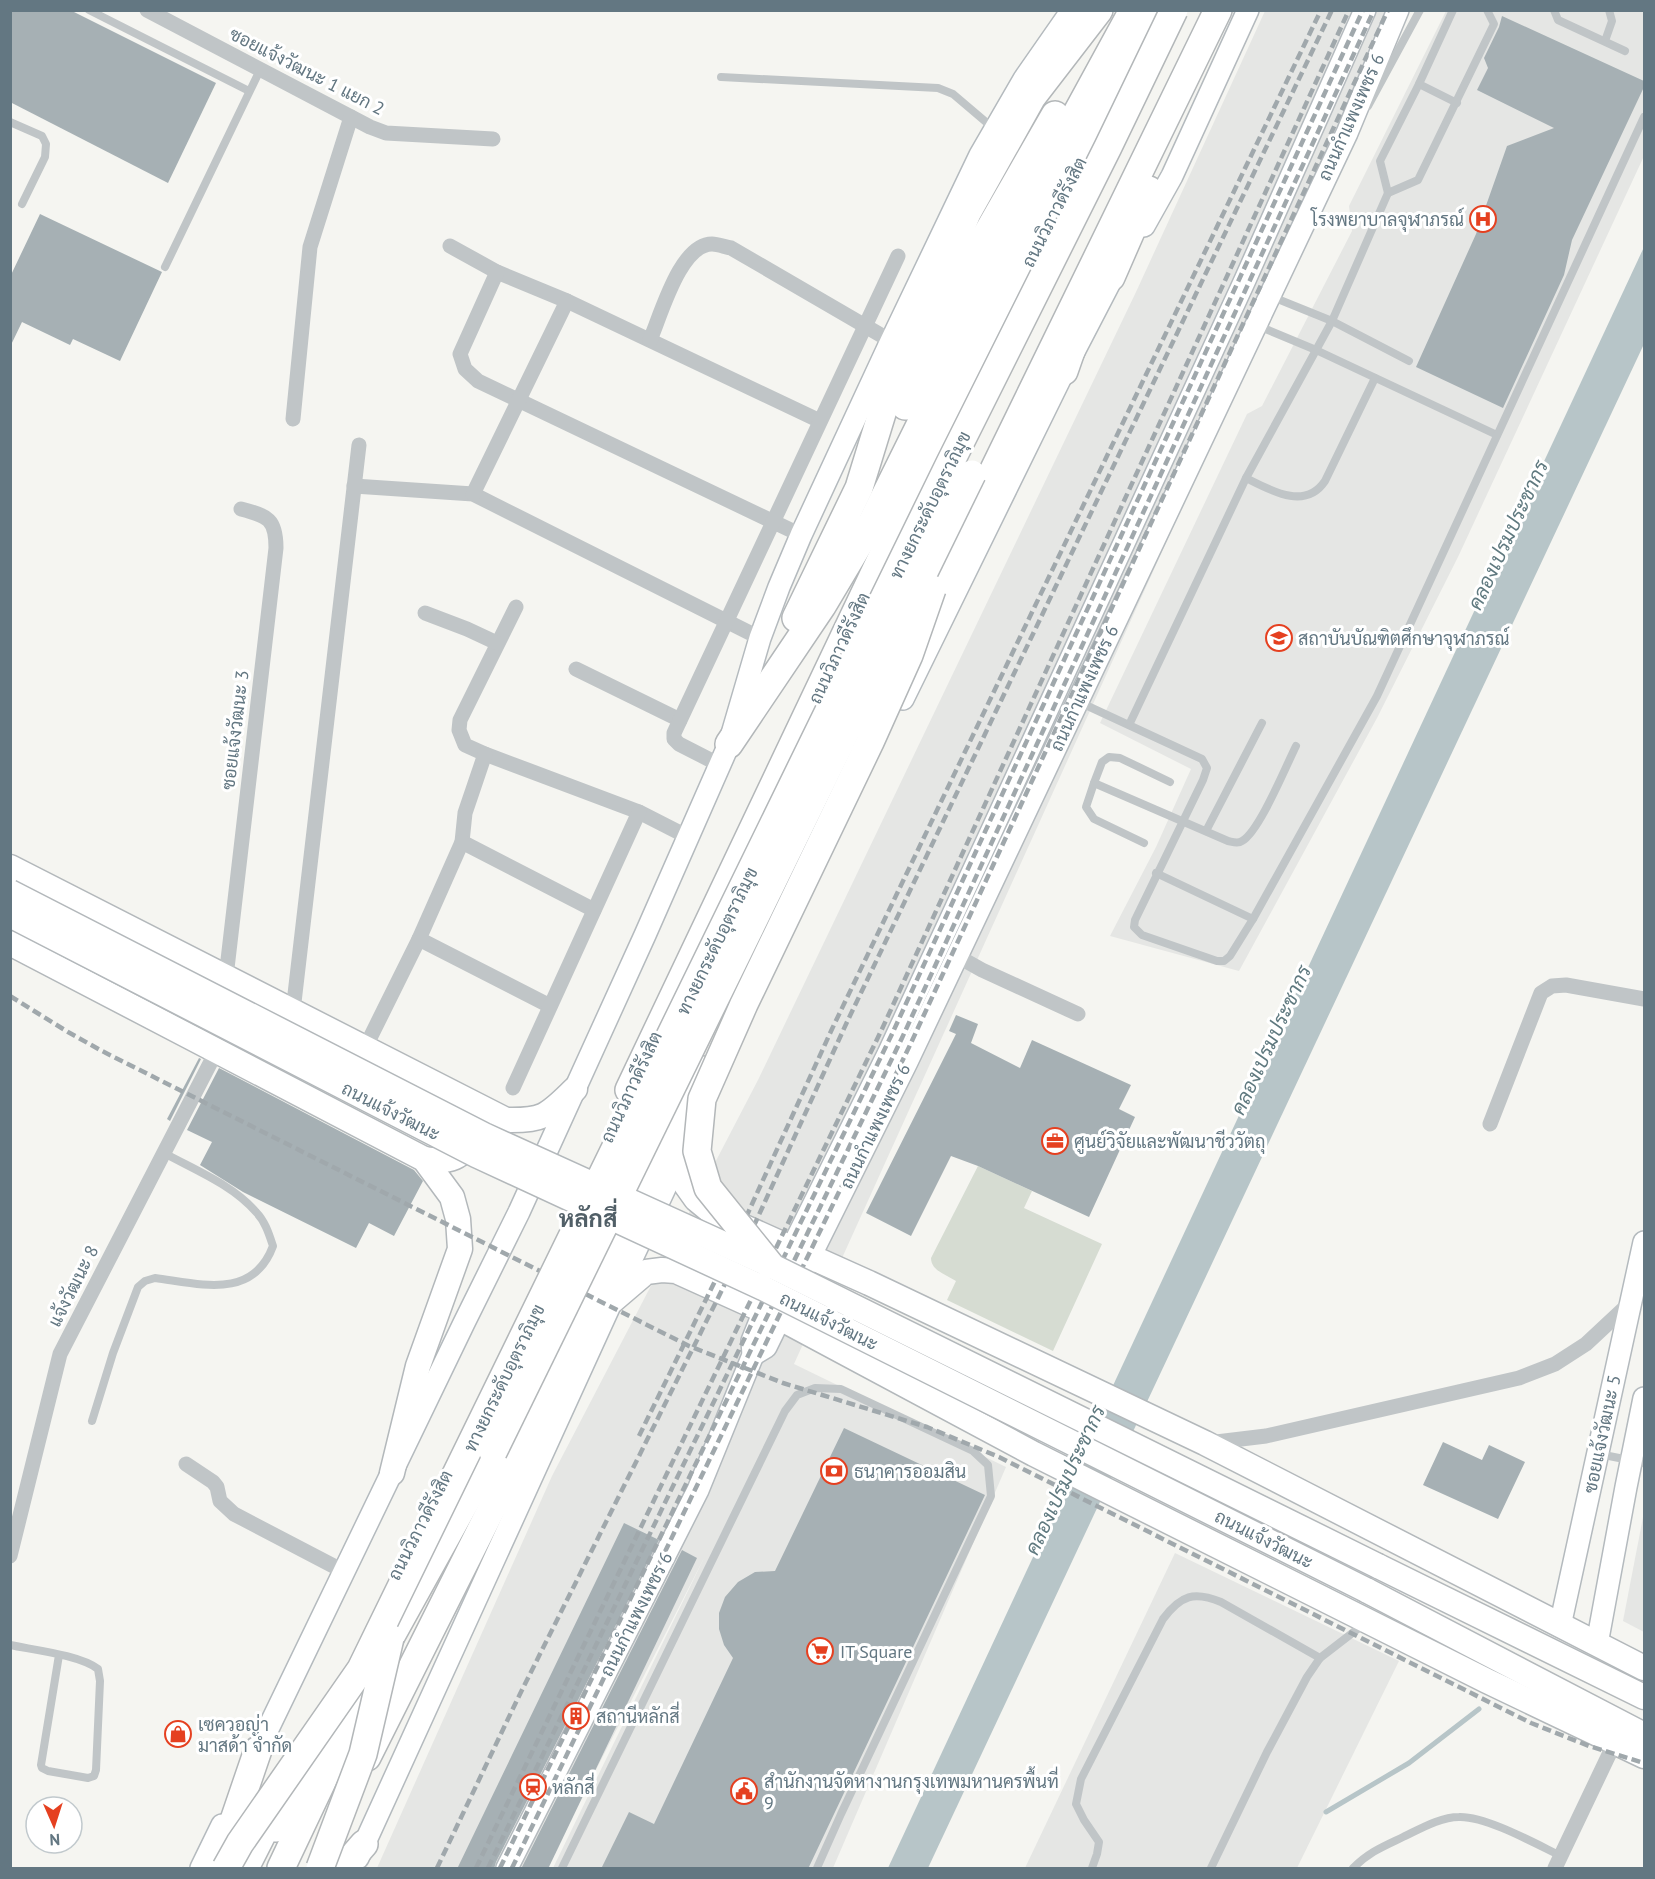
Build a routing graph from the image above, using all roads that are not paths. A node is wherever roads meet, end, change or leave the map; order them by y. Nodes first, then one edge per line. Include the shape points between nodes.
1 (89, 10) edge
2 (147, 10) edge
3 (1072, 10) edge
4 (1099, 10) edge
5 (1114, 10) edge
6 (1133, 10) edge
7 (1151, 10) edge
8 (1174, 10) edge
9 (1197, 10) edge
10 (1218, 10) edge
11 (1228, 10) edge
12 (1248, 10) edge
13 (1365, 10) edge
14 (1398, 10) edge
15 (1420, 10) edge
16 (1453, 10) edge
17 (1487, 10) edge
18 (1554, 10) edge
19 (1610, 10) edge
20 (1605, 41) junction
21 (1625, 51) dead end
22 (260, 70) junction
23 (721, 78) dead end
24 (1419, 84) junction
25 (249, 92) junction
26 (1457, 103) junction
27 (351, 117) junction
28 (1644, 117) edge
29 (10, 122) edge
30 (994, 129) junction
31 (1347, 133) junction
32 (493, 139) dead end
33 (1388, 193) junction
34 (22, 204) dead end
35 (1121, 208) junction
36 (450, 246) dead end
37 (898, 256) dead end
38 (165, 267) dead end
39 (497, 272) junction
40 (1111, 277) junction
41 (1268, 296) junction
42 (567, 301) junction
43 (1332, 321) junction
44 (1254, 325) junction
45 (864, 327) junction
46 (650, 340) junction
47 (891, 342) junction
48 (1316, 350) junction
49 (1409, 361) dead end
50 (1064, 371) junction
51 (1375, 378) junction
52 (518, 400) junction
53 (293, 419) dead end
54 (820, 421) junction
55 (1497, 435) junction
56 (358, 444) dead end
57 (1169, 445) junction
58 (1193, 456) junction
59 (972, 474) junction
60 (1246, 478) junction
61 (354, 486) junction
62 (859, 488) junction
63 (473, 494) junction
64 (241, 509) dead end
65 (772, 522) junction
66 (801, 536) junction
67 (516, 607) dead end
68 (425, 613) dead end
69 (726, 621) junction
70 (760, 638) junction
71 (497, 644) junction
72 (576, 669) dead end
73 (770, 680) junction
74 (1078, 701) junction
75 (680, 720) junction
76 (1262, 723) dead end
77 (1129, 725) junction
78 (1296, 746) dead end
79 (485, 754) junction
80 (724, 754) junction
81 (1170, 782) dead end
82 (1094, 783) junction
83 (639, 812) junction
84 (1183, 821) junction
85 (1206, 831) junction
86 (688, 837) junction
87 (462, 842) junction
88 (1144, 843) dead end
89 (10, 867) edge
90 (1156, 873) junction
91 (10, 892) edge
92 (594, 910) junction
93 (10, 915) edge
94 (1253, 919) junction
95 (419, 939) junction
96 (10, 943) edge
97 (957, 956) junction
98 (226, 977) junction
99 (1644, 999) edge
100 (550, 1006) junction
101 (293, 1011) junction
102 (1078, 1014) dead end
103 (365, 1048) junction
104 (217, 1050) junction
105 (513, 1088) dead end
106 (575, 1089) junction
107 (468, 1101) junction
108 (1490, 1124) dead end
109 (164, 1153) junction
110 (680, 1156) junction
111 (424, 1159) junction
112 (1644, 1242) edge
113 (801, 1252) junction
114 (770, 1266) junction
115 (869, 1283) junction
116 (612, 1301) junction
117 (1631, 1302) junction
118 (771, 1315) junction
119 (839, 1350) junction
120 (1644, 1398) edge
121 (92, 1421) dead end
122 (1205, 1443) junction
123 (1598, 1454) junction
124 (1638, 1462) edge
125 (186, 1464) dead end
126 (392, 1473) junction
127 (10, 1556) edge
128 (345, 1572) junction
129 (1369, 1621) junction
130 (1560, 1626) junction
131 (390, 1638) junction
132 (1597, 1644) junction
133 (10, 1645) edge
134 (59, 1655) junction
135 (1320, 1658) junction
136 (1644, 1668) edge
137 (361, 1669) junction
138 (1644, 1696) edge
139 (1644, 1735) edge
140 (1615, 1742) junction
141 (258, 1750) junction
142 (1644, 1756) edge
143 (364, 1844) junction
144 (1558, 1862) edge
145 (201, 1869) edge
146 (218, 1869) edge
147 (226, 1869) edge
148 (245, 1869) edge
149 (253, 1869) edge
150 (281, 1869) edge
151 (312, 1869) edge
152 (320, 1869) edge
153 (343, 1869) edge
154 (354, 1869) edge
155 (507, 1869) edge
156 (562, 1869) edge
157 (817, 1869) edge
158 (1092, 1869) edge
159 (1211, 1869) edge
160 (1353, 1869) edge

1 - 25 lane
2 - 22 street, ซอยแจ้งวัฒนะ 1 แยก 2
3 - 30 main road via 1033,64
4 - 62 highway via 1032,97 967,213 883,410
5 - 62 highway via 981,244 903,409
6 - 73 highway via 1054,155 872,522 822,606
7 - 148 highway, ถนนวิภาวดีรังสิต via 1092,137 930,456 460,1446
8 - 137 highway, ทางยกระดับอุตราภิมุข, bridge
9 - 59 highway, ทางยกระดับอุตราภิมุข
10 - 35 highway
11 - 40 highway
12 - 40 main road via 1172,176
13 - 57 main road, ถนนกำแพงเพชร 6
14 - 31 main road, ถนนกำแพงเพชร 6
15 - 31 lane via 1371,102
16 - 24 lane
17 - 26 lane via 1494,24
18 - 20 lane via 1558,20
19 - 20 lane via 1612,21
20 - 21 lane
22 - 25 lane
22 - 27 street, ซอยแจ้งวัฒนะ 1 แยก 2
23 - 30 lane via 938,88 953,94
24 - 26 lane
24 - 33 lane via 1380,161
25 - 38 lane
26 - 33 lane via 1418,180
27 - 32 street, ซอยแจ้งวัฒนะ 1 แยก 2 via 386,133
27 - 53 street via 310,247
28 - 55 lane
29 - 34 lane via 42,136 46,144 45,157
30 - 47 main road
31 - 41 main road, ถนนกำแพงเพชร 6
33 - 43 lane
35 - 50 highway
35 - 151 highway via 510,1472
36 - 39 street
37 - 45 street
39 - 42 street
39 - 52 street via 460,354 465,369 478,381
40 - 50 main road
41 - 43 lane
41 - 44 main road, ถนนกำแพงเพชร 6
42 - 46 street
42 - 52 street
43 - 48 lane
43 - 49 lane
44 - 48 lane
44 - 58 main road, ถนนกำแพงเพชร 6
45 - 46 street via 731,248 711,244 695,249 681,265
45 - 47 street
45 - 54 street
46 - 54 street
47 - 66 main road
48 - 51 lane
48 - 60 lane
50 - 110 main road
51 - 55 lane
51 - 60 lane via 1325,481 1315,492 1284,496
52 - 63 street
52 - 65 street
54 - 65 street
55 - 94 lane via 1377,696
56 - 61 street
57 - 58 main road
57 - 113 main road, ถนนกำแพงเพชร 6
58 - 74 main road, ถนนกำแพงเพชร 6
59 - 114 highway, bridge via 909,655 702,1099 697,1151 708,1188
59 - 131 highway, ทางยกระดับอุตราภิมุข, bridge via 493,1452
60 - 77 lane
61 - 63 street
61 - 101 street
62 - 73 highway
63 - 69 street
64 - 98 street, ซอยแจ้งวัฒนะ 3 via 269,519 276,539
65 - 66 street
65 - 69 street
66 - 70 main road
67 - 71 street
68 - 71 street
69 - 70 street
69 - 75 street
70 - 80 main road
71 - 79 street via 460,720 465,745
72 - 75 street
73 - 80 highway
74 - 77 lane
74 - 97 main road, ถนนกำแพงเพชร 6
75 - 80 street via 674,739
76 - 85 lane
77 - 84 lane via 1202,759 1207,768
78 - 85 lane via 1255,828 1244,841 1228,841
79 - 83 street
79 - 87 street via 465,813
80 - 86 main road
81 - 82 lane via 1120,758 1108,757
82 - 84 lane
82 - 88 lane via 1086,807 1089,814
83 - 86 street
83 - 92 street
84 - 85 lane
84 - 90 lane
86 - 106 main road
87 - 92 street
87 - 95 street
89 - 98 main road
90 - 94 lane
90 - 94 lane via 1135,920 1134,927 1142,935 1224,961
91 - 114 main road, ถนนแจ้งวัฒนะ, bridge via 484,1135
92 - 100 street
93 - 139 main road, ถนนแจ้งวัฒนะ, bridge via 476,1155 763,1288 1366,1590
95 - 100 street
95 - 103 street
96 - 104 main road, ถนนแจ้งวัฒนะ
97 - 102 street
97 - 113 main road, ถนนกำแพงเพชร 6
98 - 101 main road
99 - 108 street via 1566,985 1552,986 1540,993
100 - 105 street
101 - 103 main road
103 - 107 main road
104 - 109 street, แจ้งวัฒนะ 8
104 - 111 main road, ถนนแจ้งวัฒนะ
106 - 107 main road via 548,1115 529,1120 506,1120
106 - 126 main road
107 - 111 main road via 476,1119 469,1146 454,1159
109 - 121 lane via 236,1193 257,1212 273,1246 262,1269 238,1284 155,1278 138,1287
109 - 127 street, แจ้งวัฒนะ 8 via 60,1354
110 - 113 main road via 686,1185 719,1218
110 - 116 main road
111 - 126 main road, ถนนแจ้งวัฒนะ via 452,1197 460,1249 418,1366
112 - 117 main road, ซอยแจ้งวัฒนะ 5
113 - 115 main road
113 - 118 main road, ถนนกำแพงเพชร 6
114 - 138 main road, ถนนแจ้งวัฒนะ, bridge
115 - 119 main road via 841,1290 827,1305 825,1333
115 - 122 main road
116 - 118 main road, ถนนแจ้งวัฒนะ via 646,1272 676,1271
116 - 143 main road
117 - 122 street via 1586,1344 1555,1364 1519,1378 1266,1436
117 - 123 main road, ซอยแจ้งวัฒนะ 5
118 - 119 main road, ถนนแจ้งวัฒนะ
118 - 155 main road, ถนนกำแพงเพชร 6 via 766,1347 753,1355 698,1490
119 - 129 main road, ถนนแจ้งวัฒนะ via 1034,1454
120 - 124 main road, ซอยแจ้งวัฒนะ 5
122 - 130 main road
123 - 124 lane
123 - 130 main road, ซอยแจ้งวัฒนะ 5
124 - 132 main road, ซอยแจ้งวัฒนะ 5
125 - 128 street via 213,1482 220,1501 234,1514
126 - 128 main road
128 - 141 main road
129 - 135 lane
129 - 140 main road, ถนนแจ้งวัฒนะ
130 - 132 main road
131 - 150 highway, ทางยกระดับอุตราภิมุข, bridge
131 - 152 highway, bridge via 363,1754
132 - 136 main road
133 - 134 lane
134 - 134 lane via 41,1765 48,1771 88,1778 96,1770 100,1675 91,1664
135 - 158 lane via 1206,1596 1188,1596 1172,1607 1081,1779 1076,1804 1099,1842
135 - 159 lane via 1267,1752
137 - 147 highway, bridge
137 - 149 highway, ทางยกระดับอุตราภิมุข, bridge
140 - 142 main road, ถนนแจ้งวัฒนะ
140 - 144 street
141 - 145 main road
141 - 146 highway
143 - 153 highway
143 - 154 main road
144 - 160 lane via 1479,1819 1458,1817 1425,1826 1386,1845 1366,1855
156 - 157 lane via 785,1411 797,1395 815,1388 841,1389 973,1451 988,1465 992,1496

